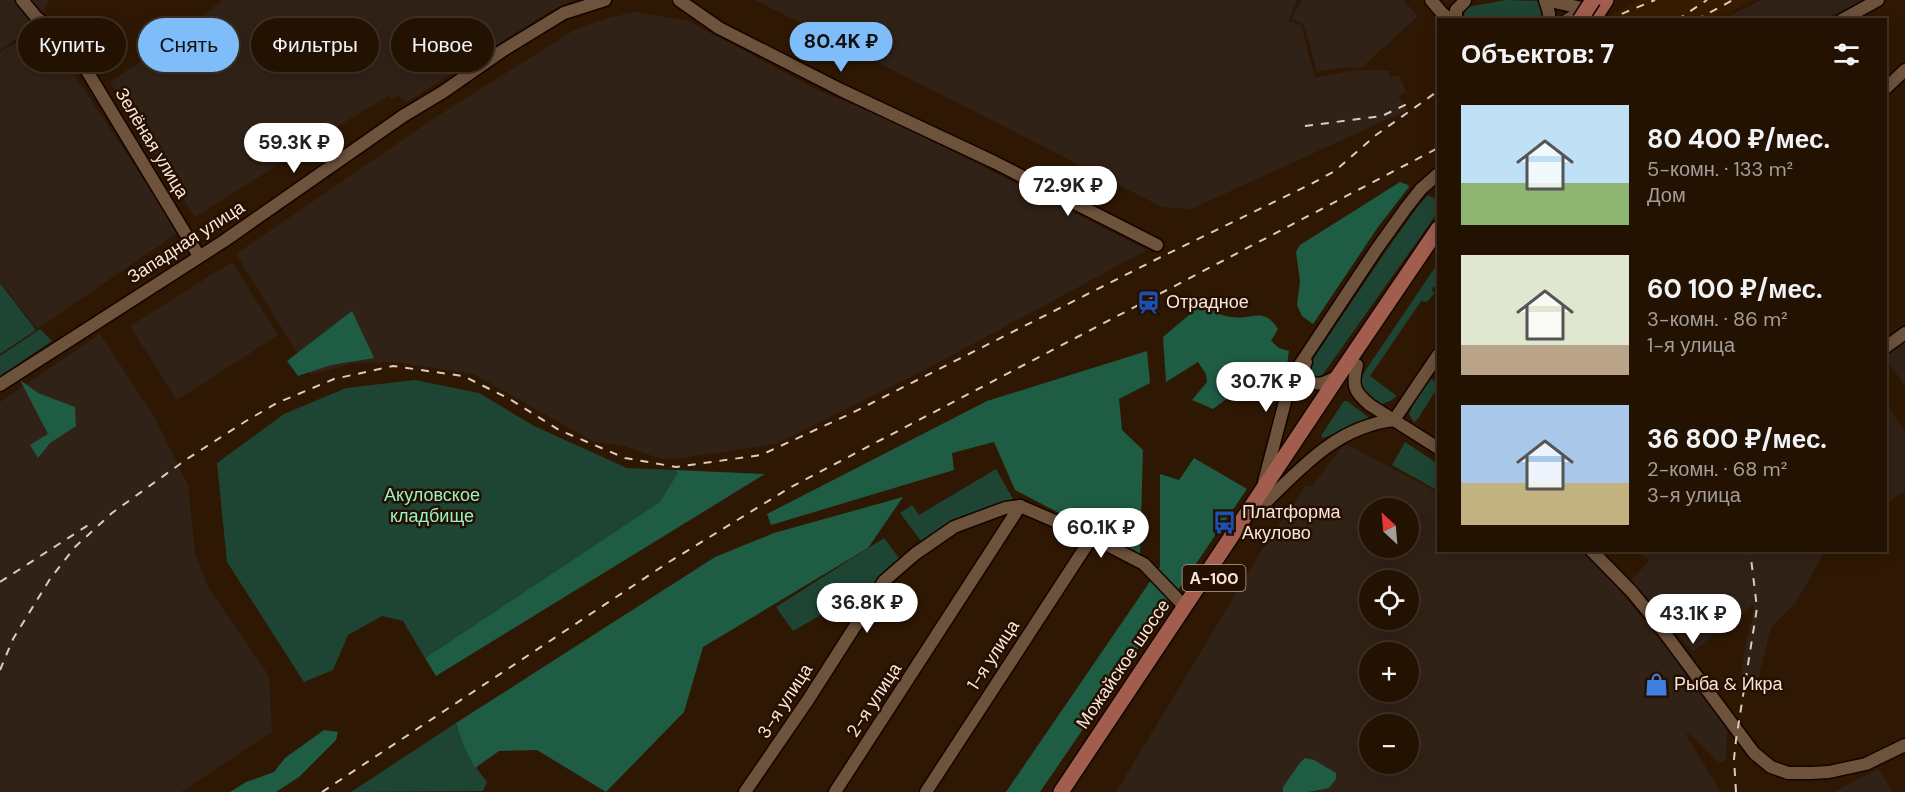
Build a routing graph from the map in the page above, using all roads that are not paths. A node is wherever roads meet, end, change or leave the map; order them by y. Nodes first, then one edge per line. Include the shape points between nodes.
1 (22, 0) edge
2 (605, 0) edge
3 (679, 0) edge
4 (1431, 0) edge
5 (1452, 0) edge
6 (1468, 0) edge
7 (1545, 0) edge
8 (1604, 0) edge
9 (1878, 0) edge
10 (1584, 9) edge
11 (1448, 18) edge
12 (1456, 18) edge
13 (1549, 18) edge
14 (1570, 18) edge
15 (1846, 18) edge
16 (1905, 70) edge
17 (1887, 87) edge
18 (1437, 175) edge
19 (1437, 231) edge
20 (1157, 245) dead end
21 (1437, 249) edge
22 (199, 256) junction
23 (1905, 333) edge
24 (1887, 346) edge
25 (1309, 352) junction
26 (1437, 356) edge
27 (1357, 365) junction
28 (1339, 375) junction
29 (0, 385) edge
30 (1394, 420) junction
31 (1437, 447) edge
32 (1261, 499) junction
33 (1020, 506) junction
34 (1092, 537) junction
35 (1593, 552) edge
36 (1185, 607) junction
37 (1905, 745) edge
38 (745, 792) edge
39 (835, 792) edge
40 (926, 792) edge
41 (1061, 792) edge
42 (1073, 792) edge

1 - 22 street, Зелёная улица via 55,31 87,70
2 - 22 street, Западная улица via 564,13 502,51
3 - 20 street via 719,28
4 - 11 street
5 - 6 street
6 - 12 street via 1456,10
7 - 10 street
7 - 13 street
8 - 10 main road
9 - 15 street
10 - 14 street
16 - 17 street
18 - 25 street via 1406,208
19 - 28 main road, Можайское шоссе / А-100
21 - 27 main road, Можайское шоссе / А-100
22 - 29 street, Западная улица
23 - 24 street
25 - 28 street via 1303,370 1304,378 1311,384 1322,384
25 - 32 street via 1287,394
26 - 30 street
27 - 30 street via 1353,381 1361,398
27 - 32 main road, Можайское шоссе / А-100
28 - 32 main road, Можайское шоссе / А-100
30 - 31 street
30 - 32 street via 1348,432 1321,449
32 - 36 main road, Можайское шоссе / А-100
32 - 42 main road, Можайское шоссе / А-100
33 - 34 street
33 - 38 street, 3-я улица via 1005,508 948,531 884,581
33 - 39 street, 2-я улица
34 - 36 street via 1144,564
34 - 40 street, 1-я улица
35 - 37 street via 1655,620 1754,753 1771,767 1788,773 1829,772 1866,764
36 - 41 main road, Можайское шоссе / А-100

